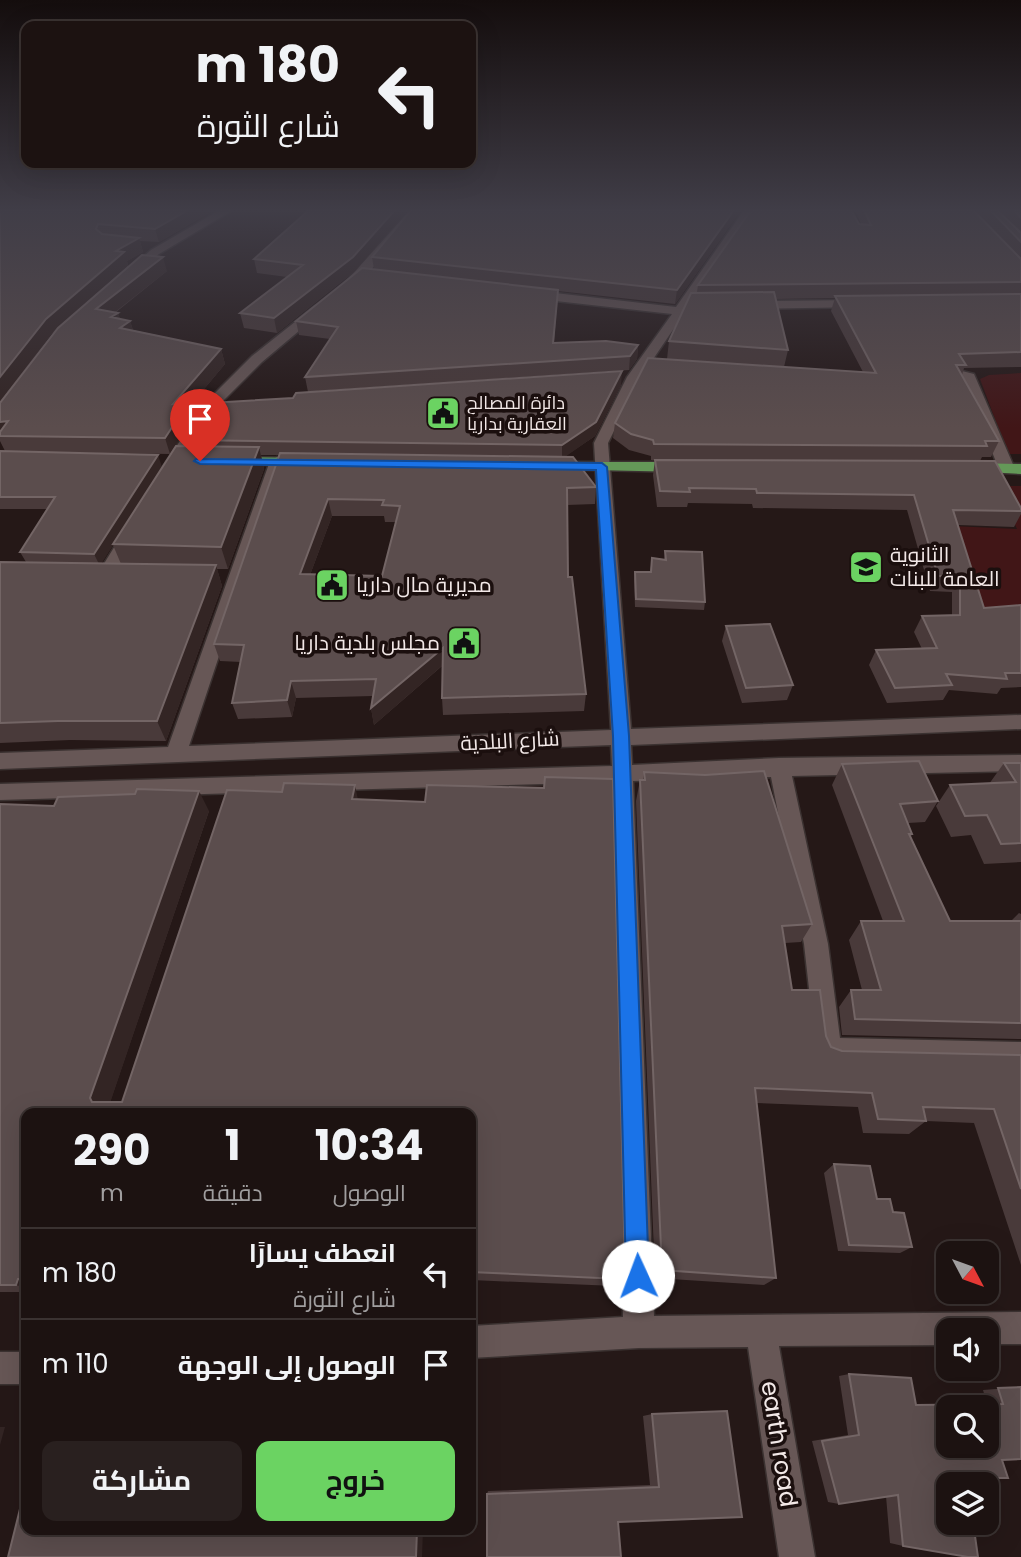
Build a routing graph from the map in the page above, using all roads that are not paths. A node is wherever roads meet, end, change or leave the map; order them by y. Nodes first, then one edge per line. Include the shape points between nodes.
1 (120, 283) edge
2 (352, 283) edge
3 (702, 283) edge
4 (116, 286) edge
5 (514, 292) edge
6 (872, 304) edge
7 (737, 305) edge
8 (687, 307) junction
9 (967, 374) edge
10 (238, 403) edge
11 (211, 405) junction
12 (167, 461) junction
13 (200, 461) edge
14 (225, 461) edge
15 (276, 461) junction
16 (317, 462) edge
17 (534, 466) edge
18 (602, 467) junction
19 (700, 467) edge
20 (951, 468) edge
21 (1014, 468) edge
22 (160, 484) edge
23 (140, 518) edge
24 (131, 575) edge
25 (1021, 722) edge
26 (621, 736) junction
27 (175, 756) junction
28 (0, 761) edge
29 (1021, 763) edge
30 (779, 766) junction
31 (622, 772) junction
32 (230, 788) junction
33 (0, 792) edge
34 (221, 814) edge
35 (1021, 1055) edge
36 (1021, 1328) edge
37 (761, 1331) junction
38 (639, 1332) junction
39 (476, 1342) edge
40 (0, 1368) edge
41 (21, 1368) edge
42 (797, 1557) edge

1 - 4 street
2 - 11 street via 257,359
3 - 8 street
5 - 8 street
6 - 7 street
8 - 18 street via 638,372 601,443
9 - 21 street
10 - 11 street
11 - 12 street
12 - 13 main road
12 - 22 street
14 - 15 main road
15 - 16 main road
15 - 27 street via 228,578
17 - 18 main road
18 - 19 main road
18 - 26 street
20 - 21 main road
23 - 24 street via 99,574
25 - 26 street, شارع البلدية
26 - 27 street, شارع البلدية
26 - 31 street
27 - 28 street, شارع البلدية
29 - 30 street, شارع البلدية
30 - 31 street, شارع البلدية
30 - 35 street via 816,944 829,1051
31 - 32 street, شارع البلدية
31 - 38 street
32 - 33 street, شارع البلدية
32 - 34 street
36 - 37 street
37 - 38 street
37 - 42 street, earth road
38 - 39 street
40 - 41 street

